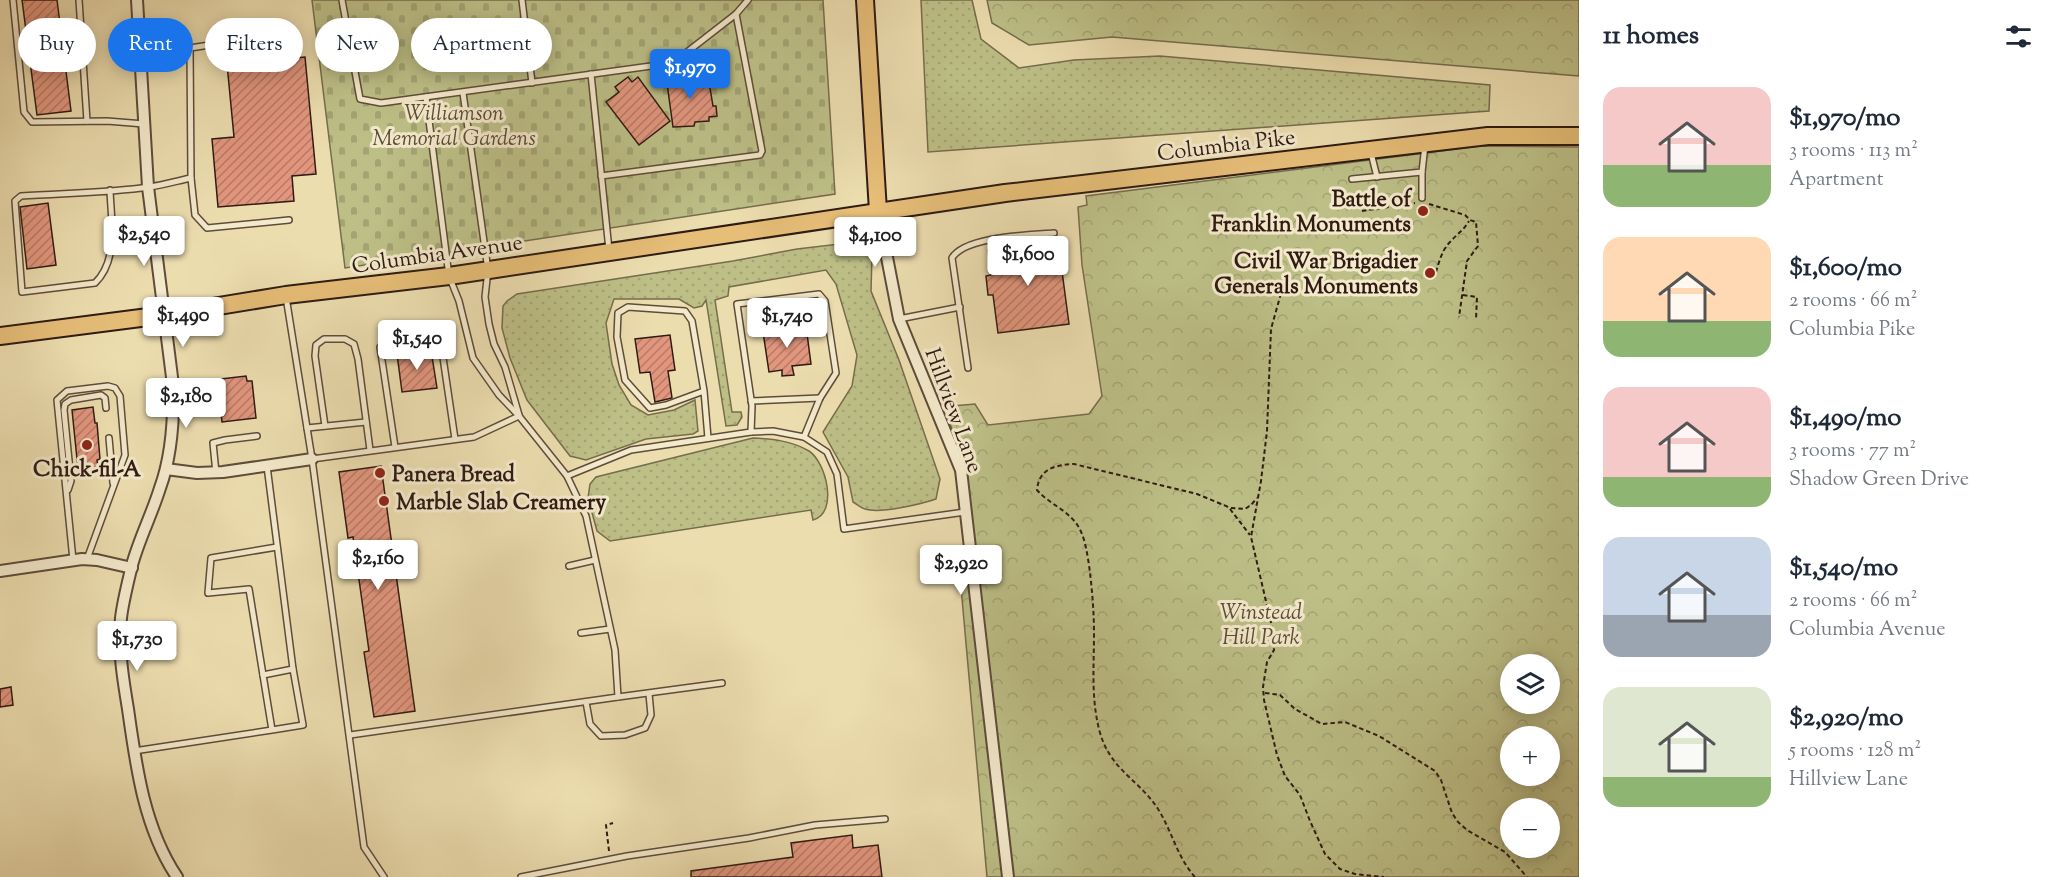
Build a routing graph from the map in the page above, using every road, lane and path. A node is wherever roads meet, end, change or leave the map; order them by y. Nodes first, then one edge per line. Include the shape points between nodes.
1 (13, 0) edge
2 (79, 0) edge
3 (137, 0) edge
4 (342, 0) edge
5 (522, 0) edge
6 (748, 0) edge
7 (865, 0) edge
8 (736, 14) junction
9 (138, 18) edge
10 (141, 72) edge
11 (190, 72) edge
12 (591, 74) junction
13 (532, 83) junction
14 (463, 93) junction
15 (426, 98) junction
16 (87, 122) junction
17 (144, 124) junction
18 (1579, 136) edge
19 (1425, 144) junction
20 (1371, 150) junction
21 (1422, 172) junction
22 (602, 176) junction
23 (1377, 177) junction
24 (190, 178) junction
25 (1352, 179) dead end
26 (148, 187) junction
27 (110, 190) junction
28 (1422, 198) dead end
29 (1407, 204) dead end
30 (1432, 205) dead end
31 (878, 211) junction
32 (1362, 211) dead end
33 (289, 220) dead end
34 (1470, 220) junction
35 (1054, 233) dead end
36 (609, 252) junction
37 (488, 270) junction
38 (1436, 273) dead end
39 (449, 276) junction
40 (1285, 279) dead end
41 (286, 295) junction
42 (1463, 295) junction
43 (960, 307) junction
44 (164, 315) junction
45 (1459, 317) dead end
46 (899, 319) junction
47 (1476, 319) dead end
48 (0, 336) edge
49 (968, 368) dead end
50 (704, 391) junction
51 (820, 398) junction
52 (751, 401) junction
53 (106, 408) dead end
54 (519, 416) junction
55 (366, 422) junction
56 (325, 426) junction
57 (307, 428) junction
58 (751, 432) junction
59 (257, 436) dead end
60 (804, 437) junction
61 (109, 438) dead end
62 (708, 438) junction
63 (455, 439) junction
64 (395, 447) junction
65 (370, 450) junction
66 (312, 459) junction
67 (267, 466) junction
68 (166, 469) junction
69 (216, 473) junction
70 (567, 476) junction
71 (113, 485) junction
72 (68, 492) junction
73 (1257, 498) junction
74 (1228, 508) junction
75 (965, 512) junction
76 (1251, 537) junction
77 (278, 547) junction
78 (87, 559) junction
79 (73, 560) junction
80 (595, 560) junction
81 (568, 566) dead end
82 (132, 568) junction
83 (0, 571) edge
84 (610, 629) junction
85 (581, 633) dead end
86 (293, 669) junction
87 (263, 675) junction
88 (722, 682) dead end
89 (1264, 693) junction
90 (649, 694) junction
91 (618, 698) junction
92 (586, 702) junction
93 (272, 730) junction
94 (350, 735) junction
95 (134, 751) junction
96 (885, 819) dead end
97 (613, 823) dead end
98 (610, 860) junction
99 (177, 877) edge
100 (384, 877) edge
101 (521, 877) edge
102 (1008, 877) edge
103 (1195, 877) edge
104 (1384, 877) edge
105 (1527, 877) edge

1 - 16 lane via 24,112 32,122
2 - 16 lane
3 - 9 street
4 - 15 lane via 360,99 381,103
5 - 13 lane
6 - 8 lane
7 - 31 main road
8 - 12 lane via 673,63
8 - 22 lane via 760,154
10 - 17 street
11 - 24 lane
12 - 13 lane
12 - 22 lane
13 - 14 lane
14 - 15 lane
14 - 37 lane
15 - 39 lane
16 - 17 lane
17 - 26 street
18 - 19 main road, Columbia Pike via 1488,136
19 - 20 main road, Columbia Pike
19 - 21 lane
20 - 23 lane
20 - 31 main road, Columbia Pike
21 - 23 lane
21 - 28 lane
22 - 36 lane
23 - 25 lane
24 - 26 lane
24 - 33 lane via 195,215 207,228
26 - 27 lane
26 - 44 street
27 - 27 lane via 21,196 15,201 22,292 95,283 103,275 111,246
29 - 32 path
30 - 34 path
31 - 36 main road, Columbia Avenue
31 - 46 street, Hillview Lane
34 - 38 path via 1449,242
34 - 42 path via 1476,222 1478,246 1467,261
35 - 43 lane via 990,239 956,252 952,258
36 - 37 main road, Columbia Avenue
37 - 39 main road, Columbia Avenue
37 - 54 lane via 485,297 489,324
39 - 41 main road, Columbia Avenue
39 - 54 lane via 473,358
40 - 73 path via 1270,329 1267,430
41 - 44 main road, Columbia Avenue
41 - 57 lane
42 - 45 path
42 - 47 path via 1477,297
43 - 46 lane
43 - 49 lane
44 - 48 main road, Columbia Avenue
44 - 68 street via 174,410
46 - 75 street, Hillview Lane via 961,470
50 - 50 lane via 692,321 685,311 628,307 618,313 617,337 625,380 650,408
50 - 62 lane
51 - 52 lane
51 - 52 lane via 836,373 825,301 819,294 737,304
51 - 60 lane
52 - 58 lane
53 - 72 lane via 101,395 65,404 71,481
54 - 63 lane via 474,436
54 - 70 lane
55 - 56 lane
55 - 56 lane via 354,344 345,339 324,339 316,345 315,356
55 - 65 lane
56 - 57 lane
57 - 66 lane
58 - 60 lane via 773,431
58 - 62 lane
59 - 69 lane via 213,443
60 - 75 lane via 827,452 837,474 844,529
61 - 71 lane
62 - 70 lane via 631,450
63 - 64 lane
63 - 64 lane via 441,344 427,336 380,347
64 - 65 lane
65 - 66 lane
66 - 67 street
66 - 94 lane
67 - 69 street
67 - 77 lane
68 - 69 street
68 - 82 street
70 - 80 lane via 586,516
71 - 72 lane via 125,456 120,396 108,386 67,391 57,400
71 - 78 lane
72 - 79 lane
73 - 74 path via 1245,508
73 - 76 path
74 - 76 path
74 - 103 path via 1197,494 1074,464 1055,465 1037,483 1043,498 1079,526 1086,548 1094,613 1092,680 1104,745 1125,776 1157,807 1177,851
75 - 102 street, Hillview Lane
76 - 89 path via 1275,650 1268,662
77 - 86 lane
77 - 87 lane via 211,558 208,592 249,589
78 - 79 street
78 - 82 street
79 - 83 street
80 - 81 lane
80 - 84 lane
82 - 95 street via 121,618 120,656
84 - 85 lane
84 - 91 lane
86 - 87 lane
86 - 93 lane via 303,725
87 - 93 lane
88 - 90 lane
89 - 104 path via 1277,755 1285,776 1300,795 1325,854 1340,869
89 - 105 path via 1280,695 1322,724 1345,722 1379,736 1434,771 1458,822 1505,852
90 - 91 lane
90 - 92 lane via 651,715 645,728 625,735 601,736 590,724
91 - 92 lane
92 - 94 lane
93 - 95 lane
94 - 100 lane via 364,847
95 - 99 street via 144,802 166,862
96 - 98 lane via 815,825
97 - 98 path via 606,825
98 - 101 lane

